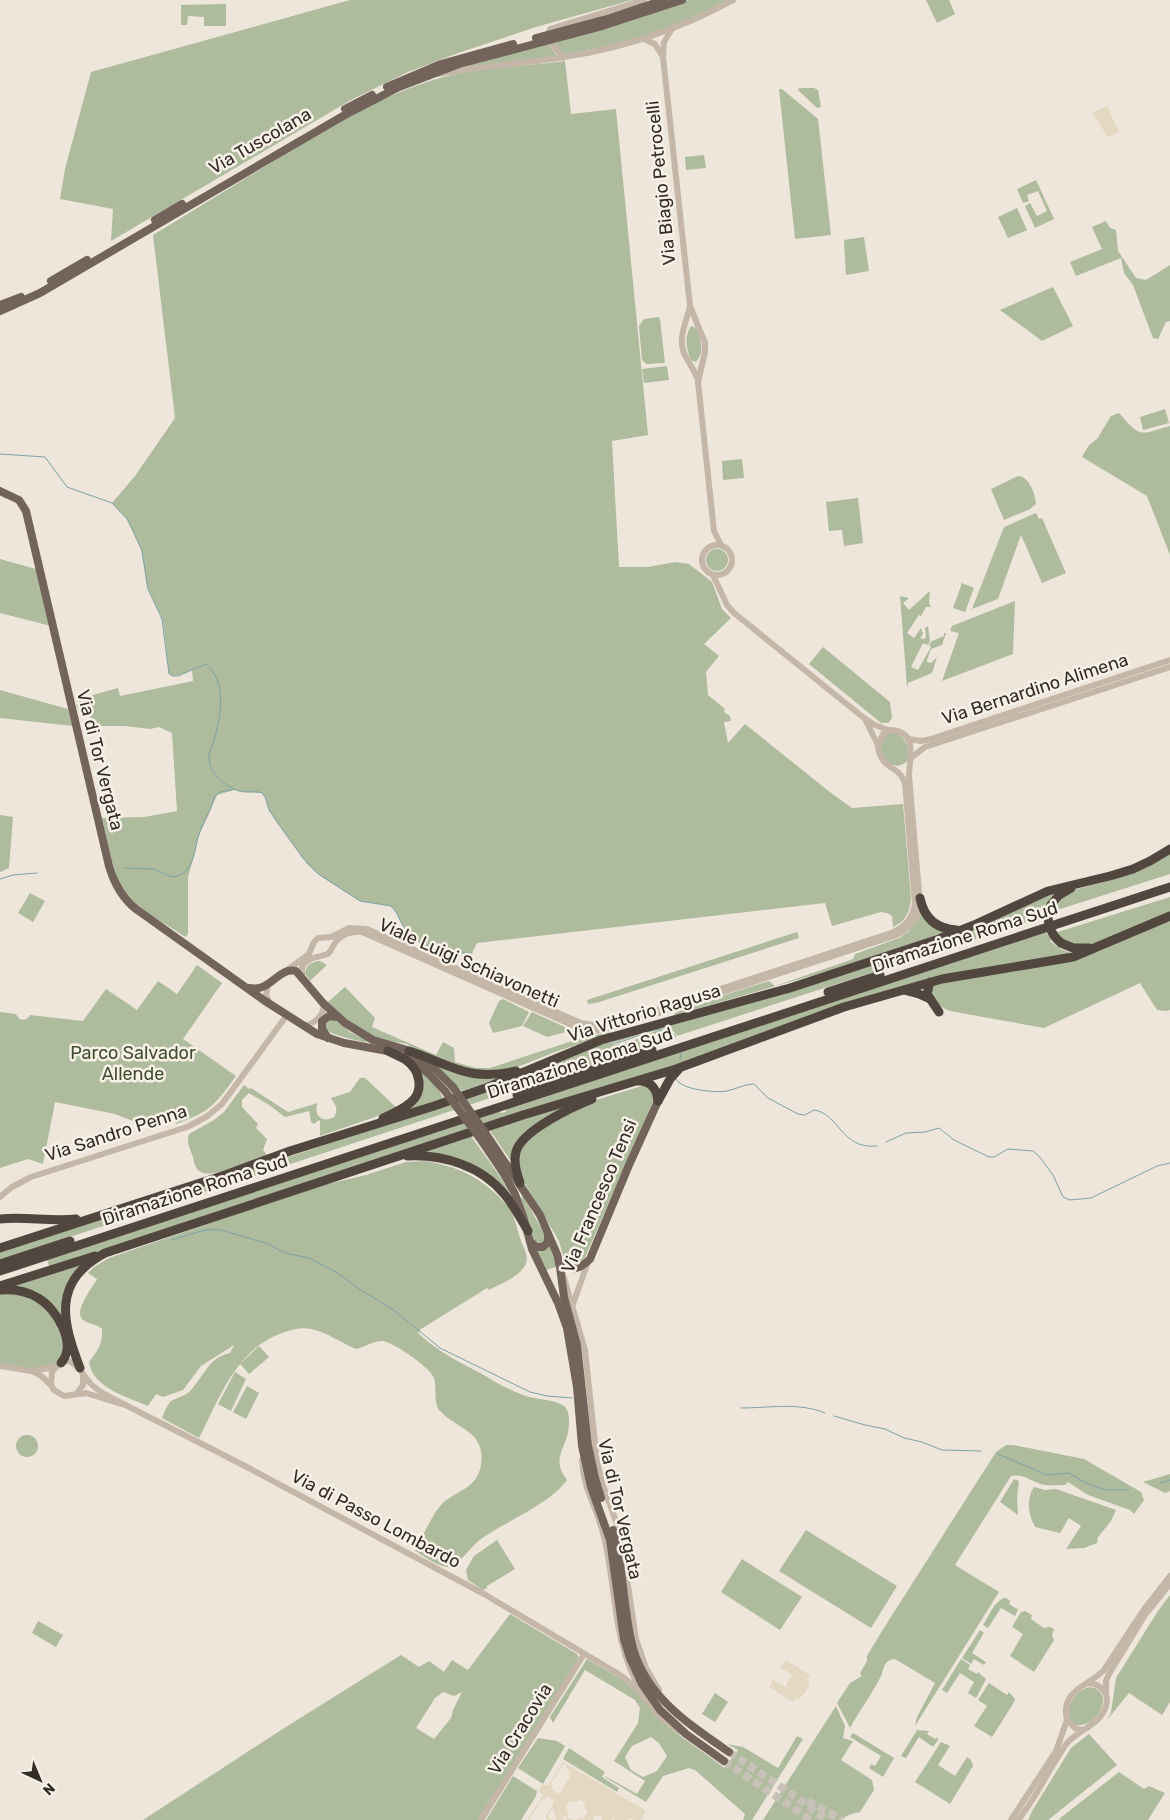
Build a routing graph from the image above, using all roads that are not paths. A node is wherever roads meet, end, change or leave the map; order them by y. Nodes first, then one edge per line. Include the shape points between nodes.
1 (644, 0) edge
2 (664, 0) edge
3 (682, 0) edge
4 (733, 0) edge
5 (672, 29) junction
6 (549, 38) junction
7 (642, 38) junction
8 (663, 57) junction
9 (563, 58) junction
10 (423, 77) junction
11 (22, 302) junction
12 (0, 306) edge
13 (690, 306) junction
14 (0, 311) edge
15 (0, 316) edge
16 (698, 379) junction
17 (0, 491) edge
18 (714, 531) junction
19 (721, 545) junction
20 (709, 547) junction
21 (724, 574) junction
22 (713, 575) junction
23 (720, 588) junction
24 (1170, 660) edge
25 (1170, 667) edge
26 (864, 718) junction
27 (888, 730) junction
28 (908, 740) junction
29 (878, 745) junction
30 (911, 758) junction
31 (893, 769) junction
32 (1170, 849) edge
33 (1170, 880) edge
34 (1088, 881) junction
35 (1170, 887) edge
36 (920, 898) junction
37 (1170, 916) edge
38 (962, 930) junction
39 (1105, 944) junction
40 (286, 971) junction
41 (302, 977) junction
42 (930, 982) junction
43 (268, 985) junction
44 (249, 988) junction
45 (903, 990) junction
46 (930, 999) junction
47 (270, 1003) junction
48 (323, 1003) junction
49 (939, 1012) dead end
50 (287, 1015) junction
51 (337, 1017) junction
52 (303, 1026) junction
53 (329, 1039) junction
54 (388, 1051) junction
55 (409, 1051) junction
56 (540, 1065) junction
57 (688, 1065) junction
58 (636, 1082) junction
59 (626, 1085) junction
60 (658, 1101) junction
61 (359, 1130) junction
62 (482, 1136) junction
63 (387, 1160) junction
64 (520, 1183) junction
65 (0, 1197) edge
66 (96, 1216) junction
67 (0, 1219) edge
68 (547, 1230) junction
69 (528, 1234) junction
70 (0, 1248) edge
71 (117, 1249) junction
72 (590, 1259) junction
73 (0, 1264) edge
74 (560, 1265) junction
75 (0, 1271) edge
76 (0, 1286) edge
77 (0, 1290) edge
78 (573, 1305) junction
79 (59, 1365) junction
80 (0, 1366) edge
81 (31, 1371) junction
82 (82, 1371) junction
83 (51, 1385) junction
84 (76, 1394) junction
85 (121, 1404) junction
86 (582, 1446) junction
87 (1170, 1576) edge
88 (1170, 1584) edge
89 (623, 1652) junction
90 (584, 1654) junction
91 (611, 1670) junction
92 (1086, 1683) junction
93 (645, 1698) junction
94 (1107, 1698) junction
95 (678, 1715) junction
96 (1067, 1720) junction
97 (1082, 1730) junction
98 (686, 1734) junction
99 (729, 1752) tunnel mouth
100 (724, 1761) tunnel mouth
101 (1026, 1810) junction
102 (481, 1820) edge
103 (1011, 1820) edge
104 (1018, 1820) edge
105 (1022, 1820) edge

1 - 6 street, Via Tuscolana via 552,28
2 - 6 main road, Via Tuscolana
3 - 6 main road, Via Tuscolana
4 - 5 street, Via Tuscolana
5 - 7 street, Via Tuscolana
5 - 8 street, Via Biagio Petrocelli via 664,42
6 - 9 street
6 - 10 main road, Via Tuscolana
6 - 12 main road, Via Tuscolana via 448,62 381,90 38,288
7 - 8 street via 655,44
7 - 9 street, Via Tuscolana
8 - 13 street, Via Biagio Petrocelli
9 - 10 street, Via Tuscolana
10 - 11 main road, Via Tuscolana via 343,116
11 - 14 main road, Via Tuscolana
11 - 15 main road
13 - 16 street, Via Biagio Petrocelli via 705,345
13 - 16 street, Via Biagio Petrocelli via 682,344
16 - 18 street, Via Biagio Petrocelli
17 - 44 main road, Via di Tor Vergata via 19,500 26,511 109,866 118,888 133,906
18 - 19 street, Via Biagio Petrocelli
18 - 20 street, Via Biagio Petrocelli
19 - 20 street
19 - 21 street via 733,560 731,568
20 - 22 street via 702,562
21 - 22 street
21 - 23 street
22 - 23 street
23 - 26 street via 734,613
24 - 28 street, Via Bernardino Alimena via 931,739
25 - 30 street, Via Bernardino Alimena via 925,747
26 - 27 street
26 - 29 street
27 - 28 street via 898,731
27 - 29 street
28 - 30 street, Viale Luigi Schiavonetti
29 - 31 street, Viale Luigi Schiavonetti via 882,760
30 - 31 street via 902,768
30 - 36 street, Viale Luigi Schiavonetti via 909,768
31 - 40 street, Viale Luigi Schiavonetti via 905,783 915,905 907,922 891,933 600,1026 581,1023 361,927 318,938 308,955
32 - 34 highway, Via Vittorio Ragusa via 1140,866
33 - 73 highway, Diramazione Roma Sud
34 - 38 highway, Via Vittorio Ragusa via 1044,893
34 - 39 highway, bridge via 1062,893 1051,905 1048,915 1050,927 1061,943 1069,947 1078,949
35 - 75 highway, Diramazione Roma Sud
36 - 38 highway via 922,909 933,923 946,929
36 - 41 street, Viale Luigi Schiavonetti via 914,920 894,936 601,1031 581,1029 362,932 343,936 328,954 308,960 302,967
37 - 39 highway
38 - 56 highway, Via Vittorio Ragusa via 790,988 592,1043
39 - 42 highway via 1068,958
40 - 41 main road via 294,970
40 - 43 main road
41 - 48 main road, Via di Tor Vergata
42 - 45 highway
42 - 46 highway via 927,992
43 - 44 main road
43 - 47 street via 266,993
44 - 47 main road, Via di Tor Vergata
45 - 46 highway
45 - 57 highway via 827,1012
46 - 49 highway
47 - 50 main road, Via di Tor Vergata
48 - 51 main road, Via di Tor Vergata
48 - 52 street via 321,1015
50 - 52 main road, Via di Tor Vergata
50 - 65 street, Via Sandro Penna via 226,1100 206,1117 187,1127 28,1179
51 - 53 main road via 327,1017 322,1023
51 - 55 main road, Via di Tor Vergata via 369,1038
52 - 53 main road, Via di Tor Vergata
53 - 54 main road, Via di Tor Vergata
54 - 61 highway via 414,1068 419,1078 419,1090 408,1105
54 - 62 main road, Via di Tor Vergata, bridge via 414,1061 431,1076
55 - 56 highway via 476,1075 499,1074
55 - 62 main road, Via di Tor Vergata, bridge via 435,1069 453,1088
56 - 61 highway, Via Vittorio Ragusa via 480,1090
57 - 58 highway
57 - 60 highway via 672,1076
58 - 59 highway
58 - 60 highway via 644,1081 651,1085
59 - 63 highway via 524,1114
59 - 64 highway via 588,1101 526,1135 515,1155
60 - 72 main road, Via Francesco Tensi
61 - 66 highway, Via Vittorio Ragusa
62 - 64 main road, Via di Tor Vergata
62 - 69 main road, Via di Tor Vergata via 512,1187
63 - 69 highway via 404,1156 429,1157 476,1170 505,1195
63 - 71 highway
64 - 68 main road, Via di Tor Vergata
66 - 67 highway via 67,1220
66 - 70 highway
68 - 69 main road via 548,1241 543,1247 534,1246
68 - 74 main road, Via di Tor Vergata
69 - 86 main road, Via di Tor Vergata via 570,1340
71 - 76 highway
71 - 82 highway via 89,1263 67,1295 66,1324
72 - 74 main road via 576,1269
72 - 78 street, Via Francesco Tensi
74 - 78 street, Via di Tor Vergata
74 - 95 main road, Via di Tor Vergata via 564,1297 580,1360 589,1450 596,1485 616,1541 632,1646 646,1679
77 - 79 highway via 27,1293 50,1307 67,1341 68,1354
78 - 95 street, Via di Tor Vergata via 586,1359 597,1461 619,1530 636,1640 650,1676
79 - 81 street
79 - 82 street via 70,1362
79 - 83 street via 52,1372
80 - 81 street
81 - 83 street
82 - 84 street via 83,1385
82 - 85 street, Via di Passo Lombardo via 99,1391
83 - 84 street via 64,1396
84 - 85 street, Via di Passo Lombardo via 90,1394
85 - 90 street, Via di Passo Lombardo via 245,1466 479,1592
86 - 89 street, Via di Tor Vergata via 587,1490 605,1537
86 - 98 main road, Via di Tor Vergata via 592,1490 610,1540 623,1633 630,1658 655,1703
87 - 92 street via 1106,1668
88 - 94 street via 1145,1615 1109,1674
89 - 91 street via 622,1667
89 - 93 street, Via di Tor Vergata
90 - 91 street, Via di Passo Lombardo
90 - 102 street, Via Cracovia
91 - 93 street, Via di Passo Lombardo
92 - 94 street via 1101,1686
92 - 96 street via 1068,1701
93 - 98 street via 668,1723
94 - 97 street via 1100,1717
95 - 99 main road, Via di Tor Vergata
96 - 97 street
96 - 103 street via 1056,1751
97 - 101 street via 1064,1748
98 - 100 main road, Via di Tor Vergata
101 - 104 street
101 - 105 street

